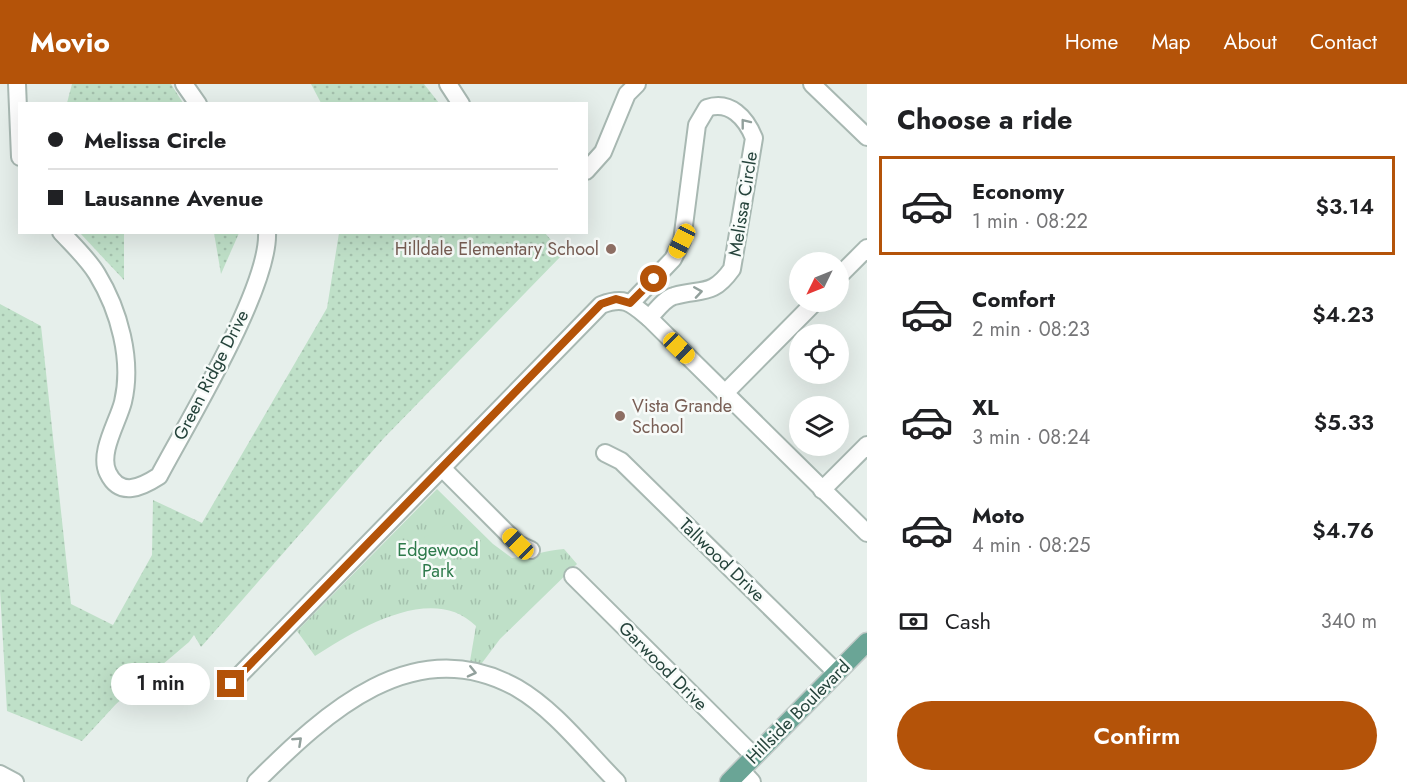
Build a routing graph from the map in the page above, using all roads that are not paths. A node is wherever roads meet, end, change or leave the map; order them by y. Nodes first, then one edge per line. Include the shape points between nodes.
1 (17, 84) edge
2 (184, 84) edge
3 (448, 84) edge
4 (637, 84) edge
5 (812, 84) edge
6 (197, 102) edge
7 (460, 102) edge
8 (18, 108) edge
9 (867, 137) edge
10 (588, 169) edge
11 (63, 234) edge
12 (267, 234) edge
13 (867, 248) edge
14 (849, 266) edge
15 (630, 303) junction
16 (804, 312) edge
17 (648, 318) junction
18 (725, 393) junction
19 (867, 445) edge
20 (605, 453) dead end
21 (442, 468) junction
22 (822, 490) junction
23 (867, 533) edge
24 (531, 550) dead end
25 (573, 576) dead end
26 (867, 642) edge
27 (837, 673) junction
28 (231, 684) dead end
29 (754, 756) junction
30 (0, 774) edge
31 (740, 778) edge
32 (15, 782) edge
33 (256, 782) edge
34 (617, 782) edge

1 - 8 street
2 - 6 street
3 - 7 street
4 - 10 street via 627,94 603,152
5 - 9 street
11 - 12 street, Green Ridge Drive via 97,274 122,333 126,363 123,400 106,455 108,473 122,487 140,489 159,476 234,334 255,285
13 - 14 street
15 - 17 street
17 -> 15 street, Melissa Circle via 671,296 706,292 722,283 732,269 754,138 748,122 732,110 717,104 707,108 696,125 682,241 673,259
15 - 21 street via 616,299 601,304
16 - 18 street
17 - 18 street
18 - 22 street
19 - 22 street
20 - 27 street, Tallwood Drive via 621,461
21 - 24 street via 518,544
21 - 28 street
22 - 23 street
25 - 29 street, Garwood Drive
26 - 27 main road, Hillside Boulevard
27 - 29 main road, Hillside Boulevard
29 - 31 main road, Hillside Boulevard
30 - 32 street
33 -> 34 street via 333,711 380,683 431,668 462,669 491,676 518,689 558,722

